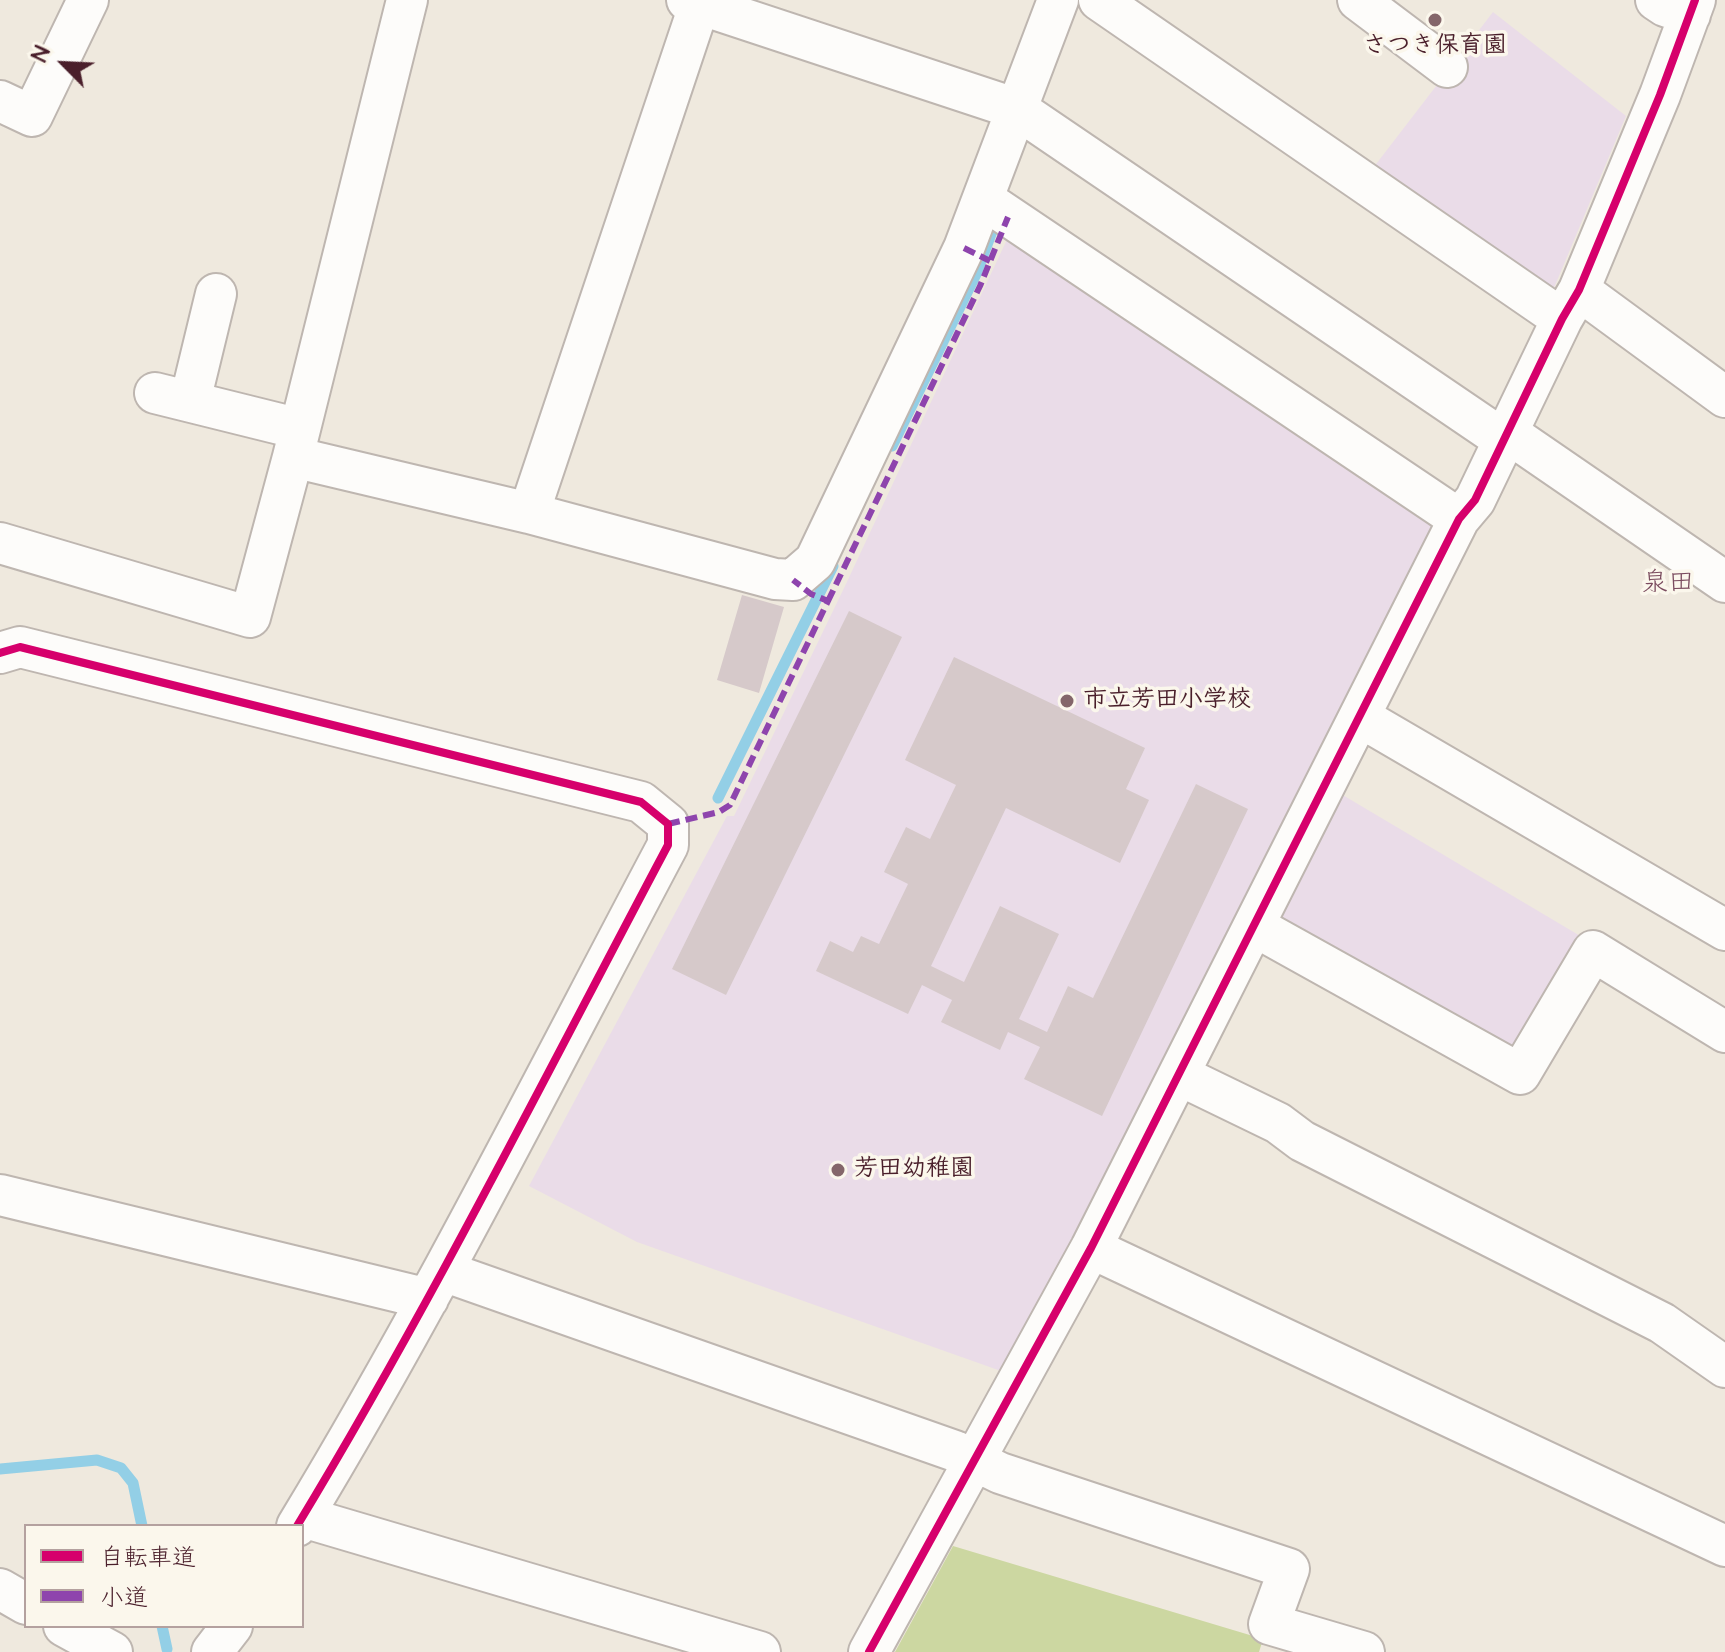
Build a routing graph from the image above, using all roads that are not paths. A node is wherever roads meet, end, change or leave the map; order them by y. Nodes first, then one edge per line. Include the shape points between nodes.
1 (88, 0) edge
2 (407, 0) edge
3 (1058, 0) edge
4 (1099, 0) edge
5 (1358, 0) edge
6 (695, 2) edge
7 (1676, 6) edge
8 (1447, 67) dead end
9 (0, 101) edge
10 (1028, 117) junction
11 (993, 206) junction
12 (216, 294) dead end
13 (1561, 309) junction
14 (1725, 397) edge
15 (1498, 433) junction
16 (296, 443) junction
17 (529, 513) junction
18 (1459, 519) junction
19 (0, 543) edge
20 (1725, 582) edge
21 (0, 653) edge
22 (1360, 717) junction
23 (1254, 926) junction
24 (1725, 930) edge
25 (1725, 1032) edge
26 (1179, 1075) junction
27 (4, 1206) edge
28 (1091, 1248) junction
29 (435, 1285) junction
30 (1725, 1367) edge
31 (974, 1461) junction
32 (300, 1522) edge
33 (1725, 1546) edge
34 (0, 1589) edge
35 (24, 1603) edge
36 (68, 1628) edge
37 (230, 1628) edge
38 (112, 1652) edge
39 (212, 1652) edge
40 (760, 1652) edge
41 (869, 1652) edge
42 (1364, 1652) edge

1 - 9 street via 32,116
2 - 16 street
3 - 10 street
4 - 13 street
5 - 8 street
6 - 10 street
6 - 17 street
7 - 13 street via 1660,95
10 - 11 street
10 - 15 street
11 - 17 street via 959,260 815,561 793,580
11 - 18 street
12 - 16 street via 172,397
13 - 14 street
13 - 15 street
15 - 18 street via 1475,500
15 - 20 street
16 - 17 street
16 - 19 street via 250,617
18 - 22 street
21 - 29 street via 20,647 641,802 668,824 668,845
22 - 23 street
22 - 24 street
23 - 25 street via 1520,1074 1593,951
23 - 26 street
26 - 28 street
26 - 30 street via 1662,1323
27 - 29 street
28 - 31 street
28 - 33 street
29 - 31 street
29 - 32 street
31 - 41 street
31 - 42 street via 1289,1569 1269,1624
32 - 40 street
34 - 35 street
36 - 38 street
37 - 39 street

